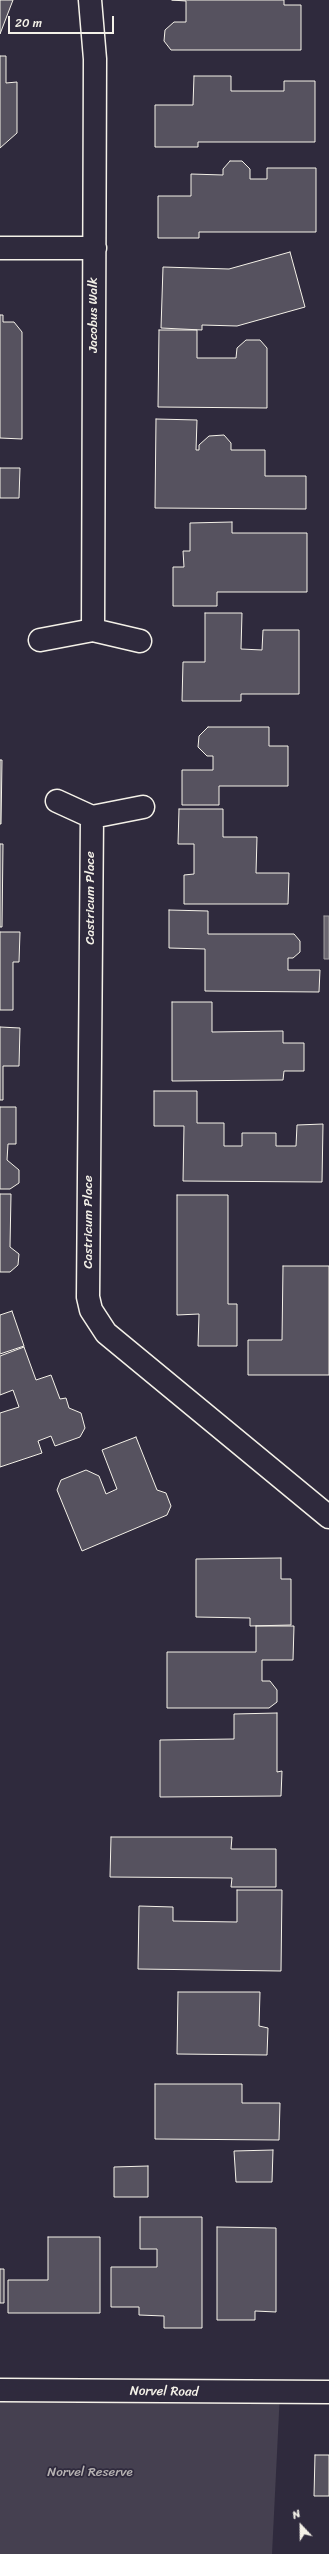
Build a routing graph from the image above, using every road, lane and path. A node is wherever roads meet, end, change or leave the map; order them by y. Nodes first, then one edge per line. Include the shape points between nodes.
1 (90, 0) edge
2 (0, 248) edge
3 (95, 248) junction
4 (93, 630) junction
5 (40, 640) dead end
6 (140, 641) dead end
7 (58, 801) dead end
8 (143, 807) dead end
9 (92, 817) junction
10 (329, 1517) edge
11 (0, 2390) edge
12 (329, 2392) edge

1 - 3 street, Jacobus Walk via 95,58
2 - 3 street
3 - 4 street, Jacobus Walk
4 - 5 street
4 - 6 street
7 - 9 street
8 - 9 street
9 - 10 street, Castricum Place via 88,1297 91,1310 106,1333
11 - 12 street, Norvel Road

